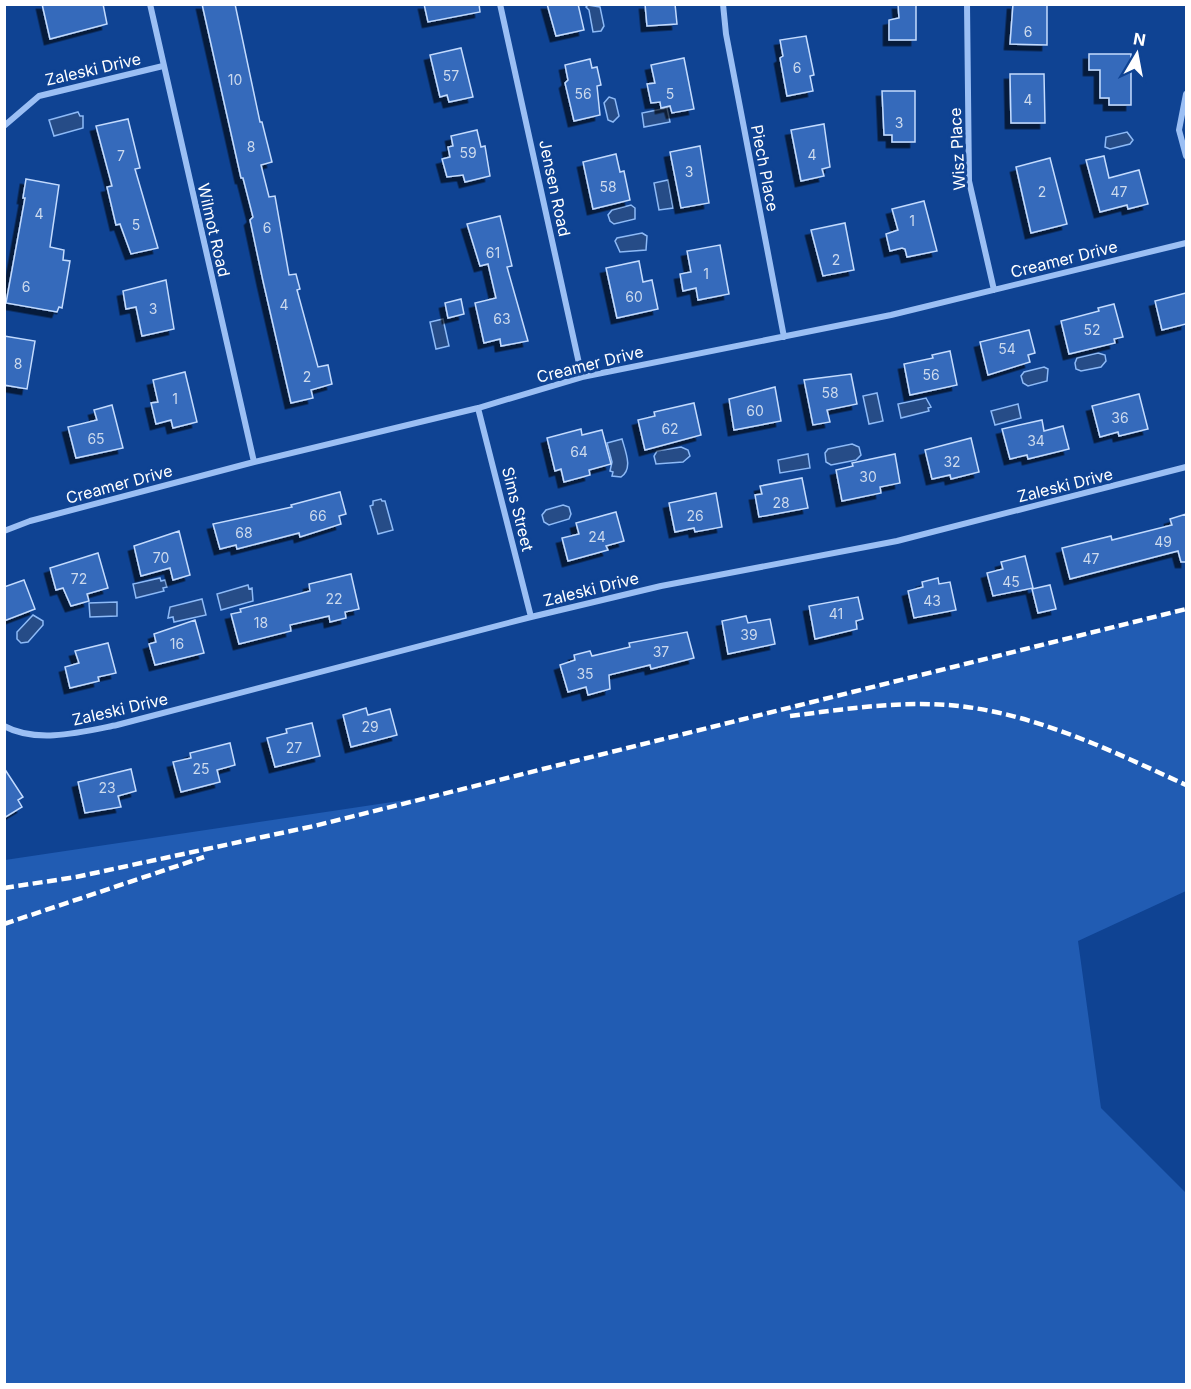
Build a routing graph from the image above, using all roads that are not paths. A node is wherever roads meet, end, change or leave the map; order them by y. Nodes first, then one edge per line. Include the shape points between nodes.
1 (150, 4) edge
2 (500, 4) edge
3 (723, 4) edge
4 (967, 4) edge
5 (163, 66) junction
6 (1186, 94) edge
7 (4, 126) edge
8 (1186, 156) edge
9 (1186, 243) edge
10 (994, 290) junction
11 (784, 337) junction
12 (582, 377) junction
13 (478, 408) junction
14 (254, 462) junction
15 (1186, 467) edge
16 (4, 531) edge
17 (531, 617) junction
18 (4, 726) edge

1 - 5 street, Wilmot Road
2 - 12 street, Jensen Road
3 - 11 street, Piech Place
4 - 10 street, Wisz Place via 969,181
5 - 7 street, Zaleski Drive via 39,96
5 - 14 street, Wilmot Road
6 - 8 street via 1179,130
9 - 10 street, Creamer Drive
10 - 11 street, Creamer Drive
11 - 12 street, Creamer Drive
12 - 13 street, Creamer Drive
13 - 14 street, Creamer Drive
13 - 17 street, Sims Street
14 - 16 street, Creamer Drive
15 - 17 street, Zaleski Drive via 897,541 661,586
17 - 18 street, Zaleski Drive via 117,725 67,735 18,733

